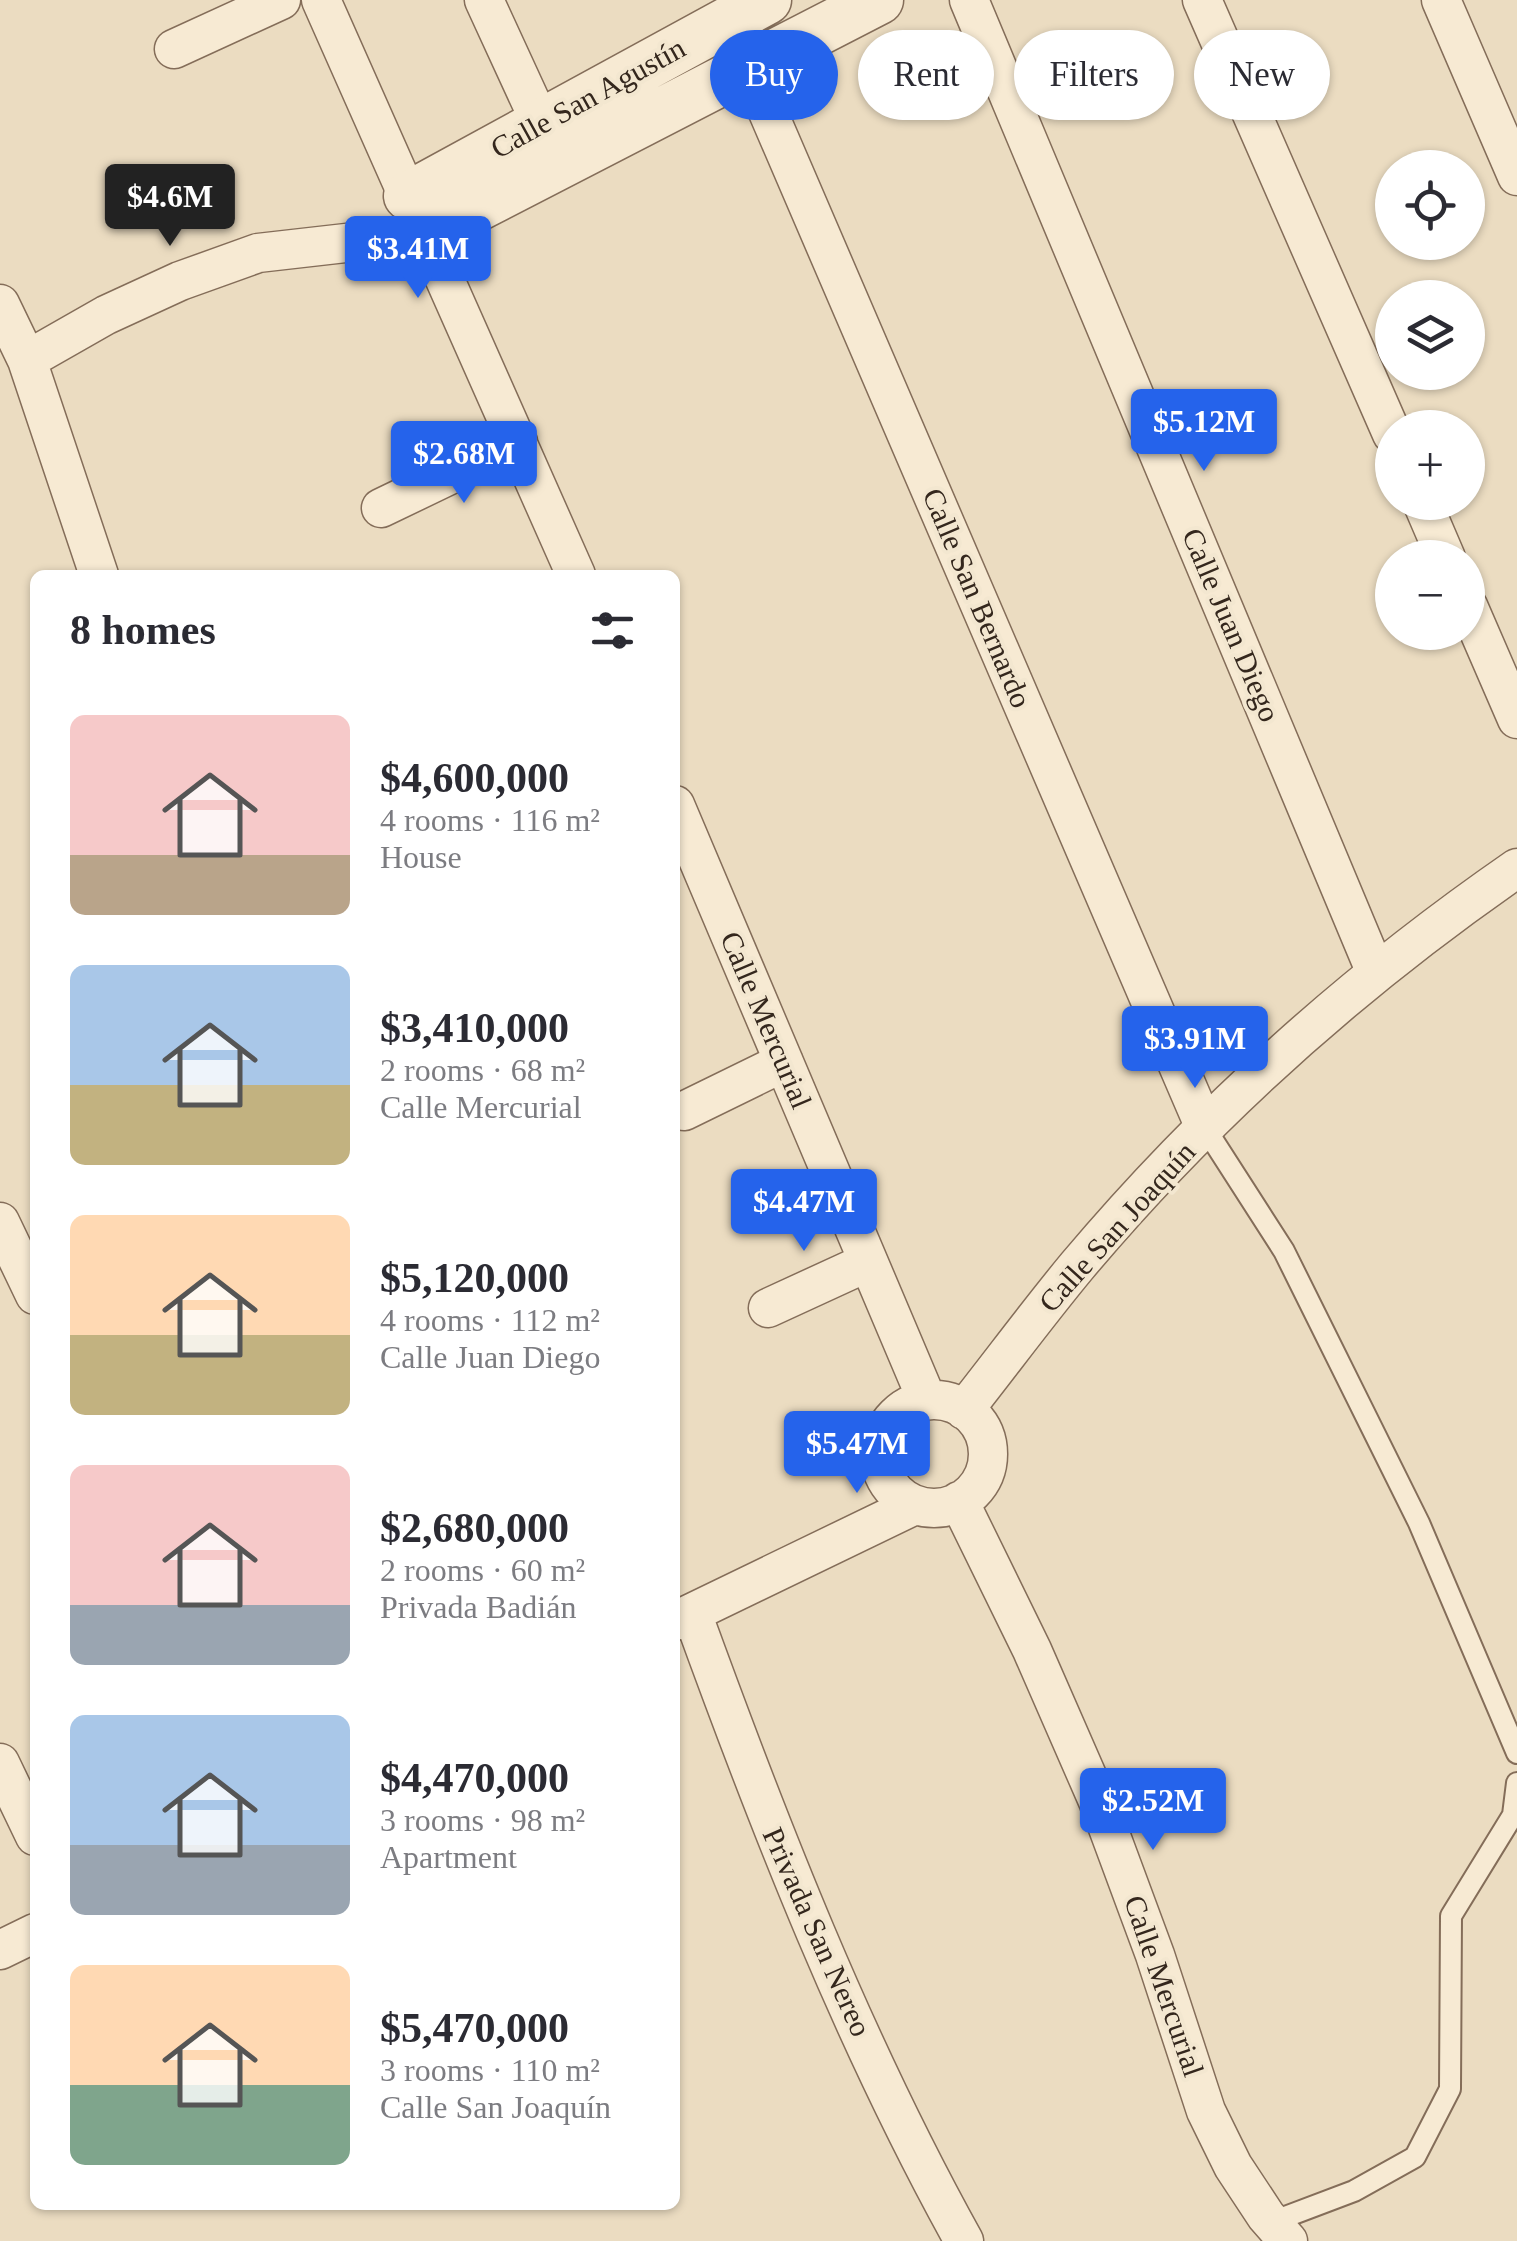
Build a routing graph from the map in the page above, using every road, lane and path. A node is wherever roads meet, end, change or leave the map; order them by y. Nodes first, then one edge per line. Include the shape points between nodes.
1 (280, 0) edge
2 (321, 0) edge
3 (484, 0) edge
4 (879, 0) edge
5 (969, 0) edge
6 (1202, 0) edge
7 (1441, 0) edge
8 (740, 7) edge
9 (822, 30) edge
10 (174, 48) dead end
11 (710, 86) edge
12 (772, 120) edge
13 (541, 124) junction
14 (1517, 176) edge
15 (417, 215) junction
16 (0, 304) edge
17 (27, 360) junction
18 (1381, 410) edge
19 (518, 442) junction
20 (381, 508) dead end
21 (97, 570) edge
22 (574, 570) edge
23 (1485, 645) edge
24 (1517, 718) edge
25 (680, 831) edge
26 (685, 857) edge
27 (1517, 868) edge
28 (1376, 973) junction
29 (784, 1062) junction
30 (684, 1111) dead end
31 (1205, 1128) junction
32 (0, 1222) edge
33 (868, 1262) junction
34 (30, 1285) edge
35 (768, 1308) dead end
36 (927, 1400) junction
37 (964, 1410) junction
38 (959, 1501) junction
39 (914, 1504) junction
40 (683, 1617) edge
41 (1517, 1753) edge
42 (0, 1763) edge
43 (1517, 1783) edge
44 (30, 1826) edge
45 (30, 1935) edge
46 (0, 1950) edge
47 (1280, 2232) edge
48 (964, 2241) edge

1 - 10 street
2 - 15 street
3 - 13 street
4 - 9 street, Calle San Agustín
5 - 28 street, Calle Juan Diego
6 - 18 street
7 - 14 street
8 - 13 street, Calle San Agustín
11 - 15 street, Calle San Agustín
12 - 31 street, Calle San Bernardo
13 - 15 street, Calle San Agustín
15 - 17 street via 347,244 258,252 106,315
15 - 19 street
16 - 17 street
17 - 21 street
19 - 20 street
19 - 22 street
23 - 24 street
25 - 26 street, Calle Mercurial
26 - 29 street, Calle Mercurial
27 - 28 street, Calle San Joaquín
28 - 31 street, Calle San Joaquín
29 - 30 street
29 - 33 street, Calle Mercurial
31 - 37 street, Calle San Joaquín via 1078,1265
31 - 41 lane via 1284,1250 1419,1523
32 - 34 street
33 - 35 street
33 - 36 street, Calle Mercurial
36 - 37 street
36 - 39 street via 899,1411 880,1444 886,1480
37 - 38 street via 981,1428 987,1464 980,1482
38 - 39 street via 933,1508
38 - 47 street, Calle Mercurial via 1098,1800 1206,2111 1233,2166
39 - 40 street
40 - 48 street, Privada San Nereo via 847,2007
42 - 44 street
43 - 47 lane via 1513,1815 1451,1916 1450,2089 1415,2157
45 - 46 street

